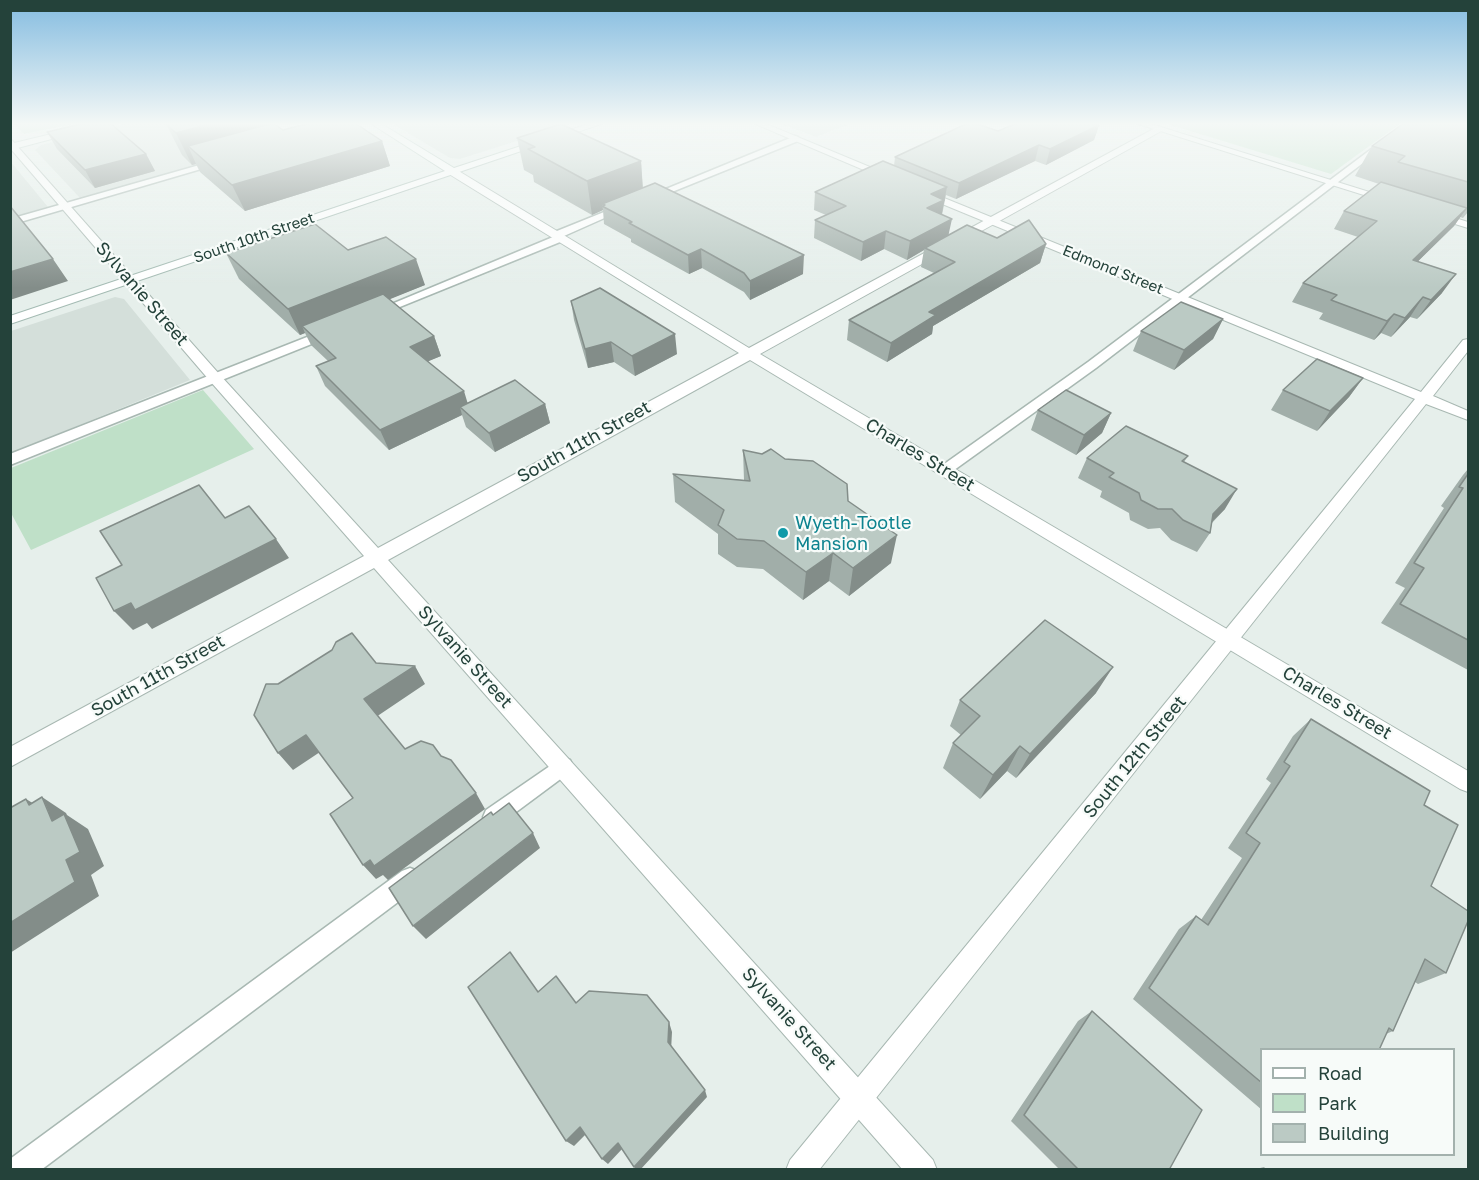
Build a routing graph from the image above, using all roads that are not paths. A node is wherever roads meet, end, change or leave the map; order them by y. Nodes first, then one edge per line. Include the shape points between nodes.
1 (41, 178) edge
2 (162, 178) edge
3 (435, 178) edge
4 (463, 178) edge
5 (698, 178) edge
6 (891, 178) edge
7 (1069, 178) edge
8 (1318, 178) edge
9 (1336, 178) edge
10 (1331, 182) junction
11 (643, 200) edge
12 (632, 204) edge
13 (1400, 204) edge
14 (66, 206) junction
15 (1423, 211) edge
16 (992, 220) junction
17 (10, 222) edge
18 (1468, 225) edge
19 (559, 236) junction
20 (130, 280) junction
21 (1180, 298) junction
22 (367, 317) edge
23 (10, 320) edge
24 (345, 326) edge
25 (1468, 343) edge
26 (748, 353) junction
27 (215, 378) junction
28 (1423, 397) junction
29 (1468, 416) edge
30 (10, 460) edge
31 (945, 470) junction
32 (375, 557) junction
33 (1230, 639) junction
34 (10, 758) edge
35 (563, 766) junction
36 (1468, 782) edge
37 (477, 830) edge
38 (429, 865) edge
39 (858, 1098) junction
40 (18, 1170) edge
41 (800, 1170) edge
42 (923, 1170) edge

1 - 14 street, Sylvanie Street
2 - 14 lane
3 - 20 street, South 10th Street
4 - 19 street, Charles Street
5 - 11 lane
6 - 16 street, Edmond Street
7 - 16 street, South 11th Street
8 - 10 street
9 - 10 lane
10 - 13 street
10 - 21 lane
12 - 19 lane
14 - 17 lane
14 - 20 street, Sylvanie Street
15 - 18 street
16 - 21 street, Edmond Street
16 - 26 street, South 11th Street
19 - 22 lane
19 - 26 street, Charles Street
20 - 23 street, South 10th Street
20 - 27 street, Sylvanie Street
21 - 28 street, Edmond Street
21 - 31 lane
24 - 27 lane
25 - 28 street, South 12th Street
26 - 31 street, Charles Street
26 - 32 street, South 11th Street
27 - 30 lane
27 - 32 street, Sylvanie Street
28 - 29 street, Edmond Street
28 - 33 street, South 12th Street
31 - 33 street, Charles Street
32 - 34 street, South 11th Street
32 - 35 street, Sylvanie Street
33 - 36 street, Charles Street
33 - 39 street, South 12th Street
35 - 37 lane
35 - 39 street, Sylvanie Street
38 - 40 lane
39 - 41 street, South 12th Street
39 - 42 street, Sylvanie Street

